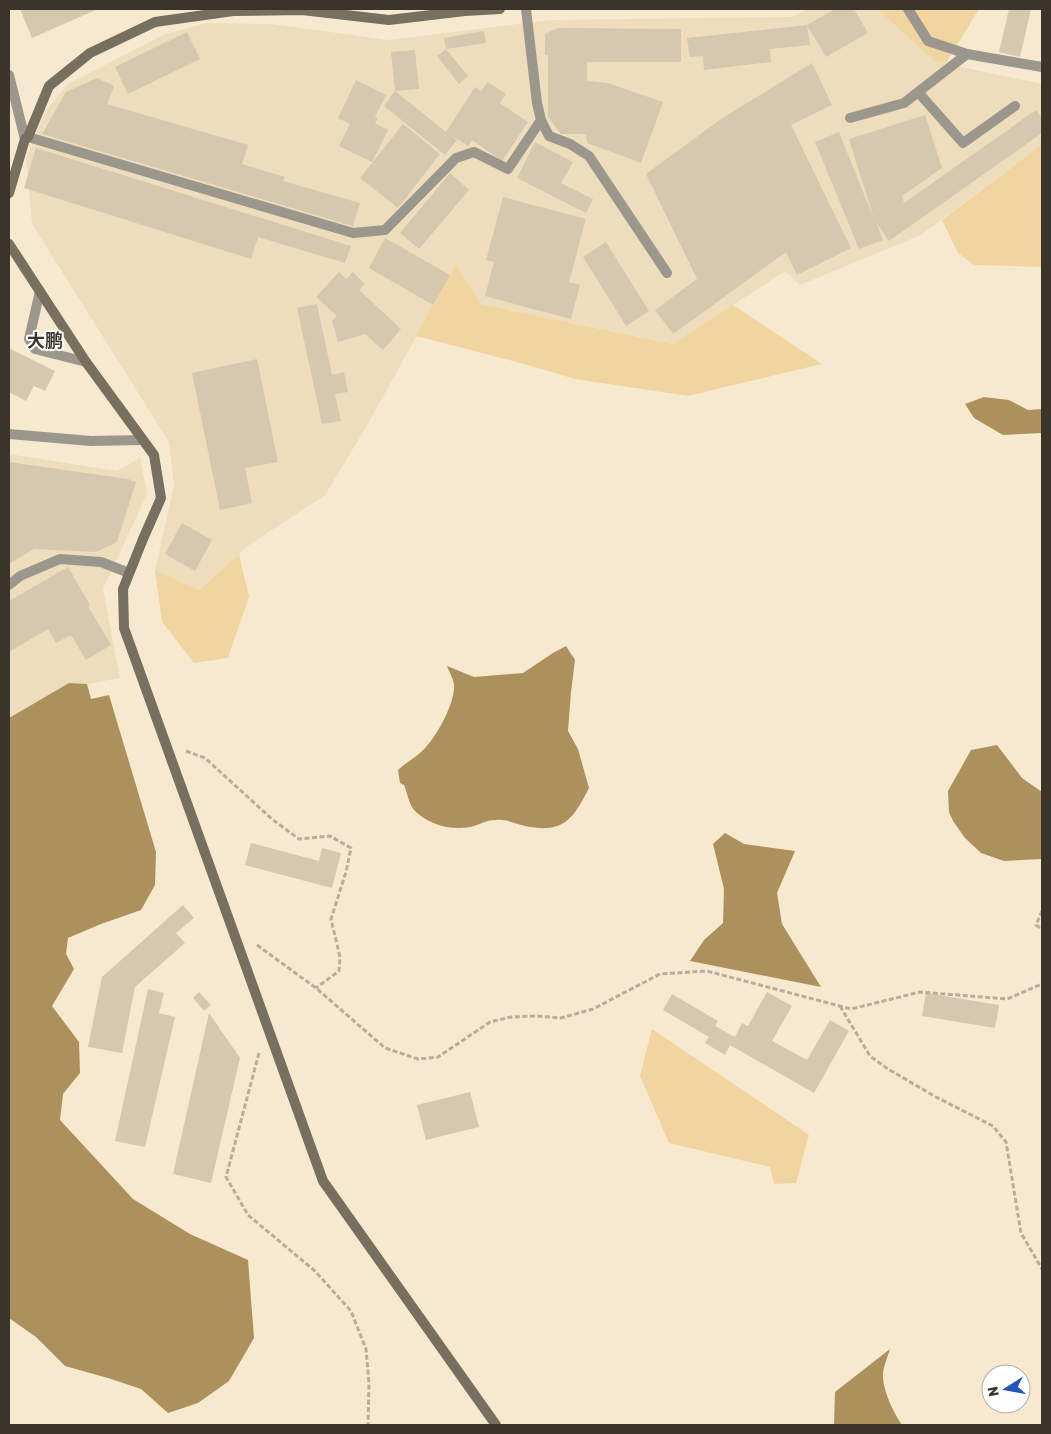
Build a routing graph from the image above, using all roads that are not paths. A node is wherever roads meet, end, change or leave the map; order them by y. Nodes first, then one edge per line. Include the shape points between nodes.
1 (500, 9) edge
2 (526, 9) edge
3 (908, 9) edge
4 (465, 10) edge
5 (967, 54) junction
6 (1042, 66) edge
7 (9, 75) edge
8 (918, 92) junction
9 (1014, 106) dead end
10 (850, 118) dead end
11 (541, 120) junction
12 (27, 138) junction
13 (9, 193) edge
14 (9, 244) edge
15 (667, 273) dead end
16 (40, 291) junction
17 (86, 362) junction
18 (9, 434) edge
19 (143, 440) junction
20 (129, 573) junction
21 (9, 585) edge
22 (496, 1425) edge

1 - 4 main road
2 - 11 street
3 - 5 street via 928,41
4 - 12 main road via 389,20 302,10 233,11 155,22 90,53 49,86
5 - 6 street
5 - 8 street
7 - 12 street
8 - 9 street via 963,142
8 - 10 street via 904,103
11 - 12 street via 508,169 474,152 456,158 385,230 353,233
11 - 15 street via 549,136 589,156
12 - 13 main road
14 - 16 main road
16 - 17 main road
16 - 17 street via 29,339 35,349
17 - 19 main road
18 - 19 street via 90,441
19 - 20 main road via 154,455 161,498
20 - 21 street via 101,562 60,559 20,576
20 - 22 main road via 123,589 124,628 323,1181

